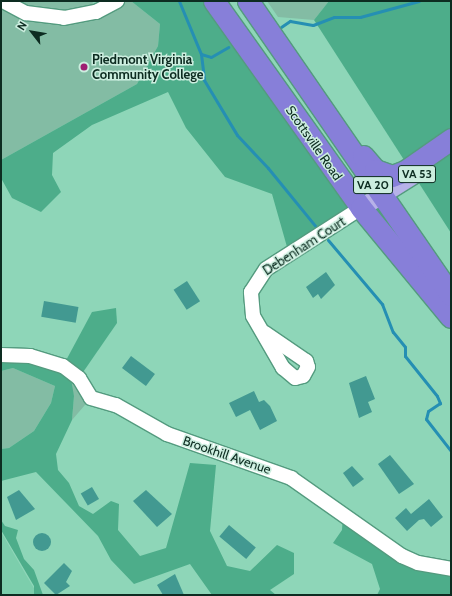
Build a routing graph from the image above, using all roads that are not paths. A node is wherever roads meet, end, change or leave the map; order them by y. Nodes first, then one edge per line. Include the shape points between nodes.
1 (3, 1) edge
2 (117, 1) edge
3 (214, 1) edge
4 (248, 1) edge
5 (299, 73) junction
6 (451, 139) edge
7 (451, 150) edge
8 (382, 198) junction
9 (361, 208) junction
10 (451, 295) edge
11 (451, 317) edge
12 (265, 333) dead end
13 (1, 355) edge
14 (451, 570) edge

1 - 2 street via 26,13 64,18 96,12
3 - 9 highway, Scottsville Road / VA 20
4 - 5 highway, Scottsville Road / VA 20
5 - 6 highway via 368,164 380,173 398,175
5 - 8 highway, Scottsville Road / VA 20
7 - 8 main road, VA 53
8 - 9 main road, VA 53
8 - 10 highway, Scottsville Road / VA 20
9 - 11 highway, Scottsville Road / VA 20
9 - 12 street, Debenham Court via 259,276 251,292 250,308
13 - 14 street, Brookhill Avenue via 30,356 62,366 79,378 91,398 116,404 167,434 291,478 402,556

